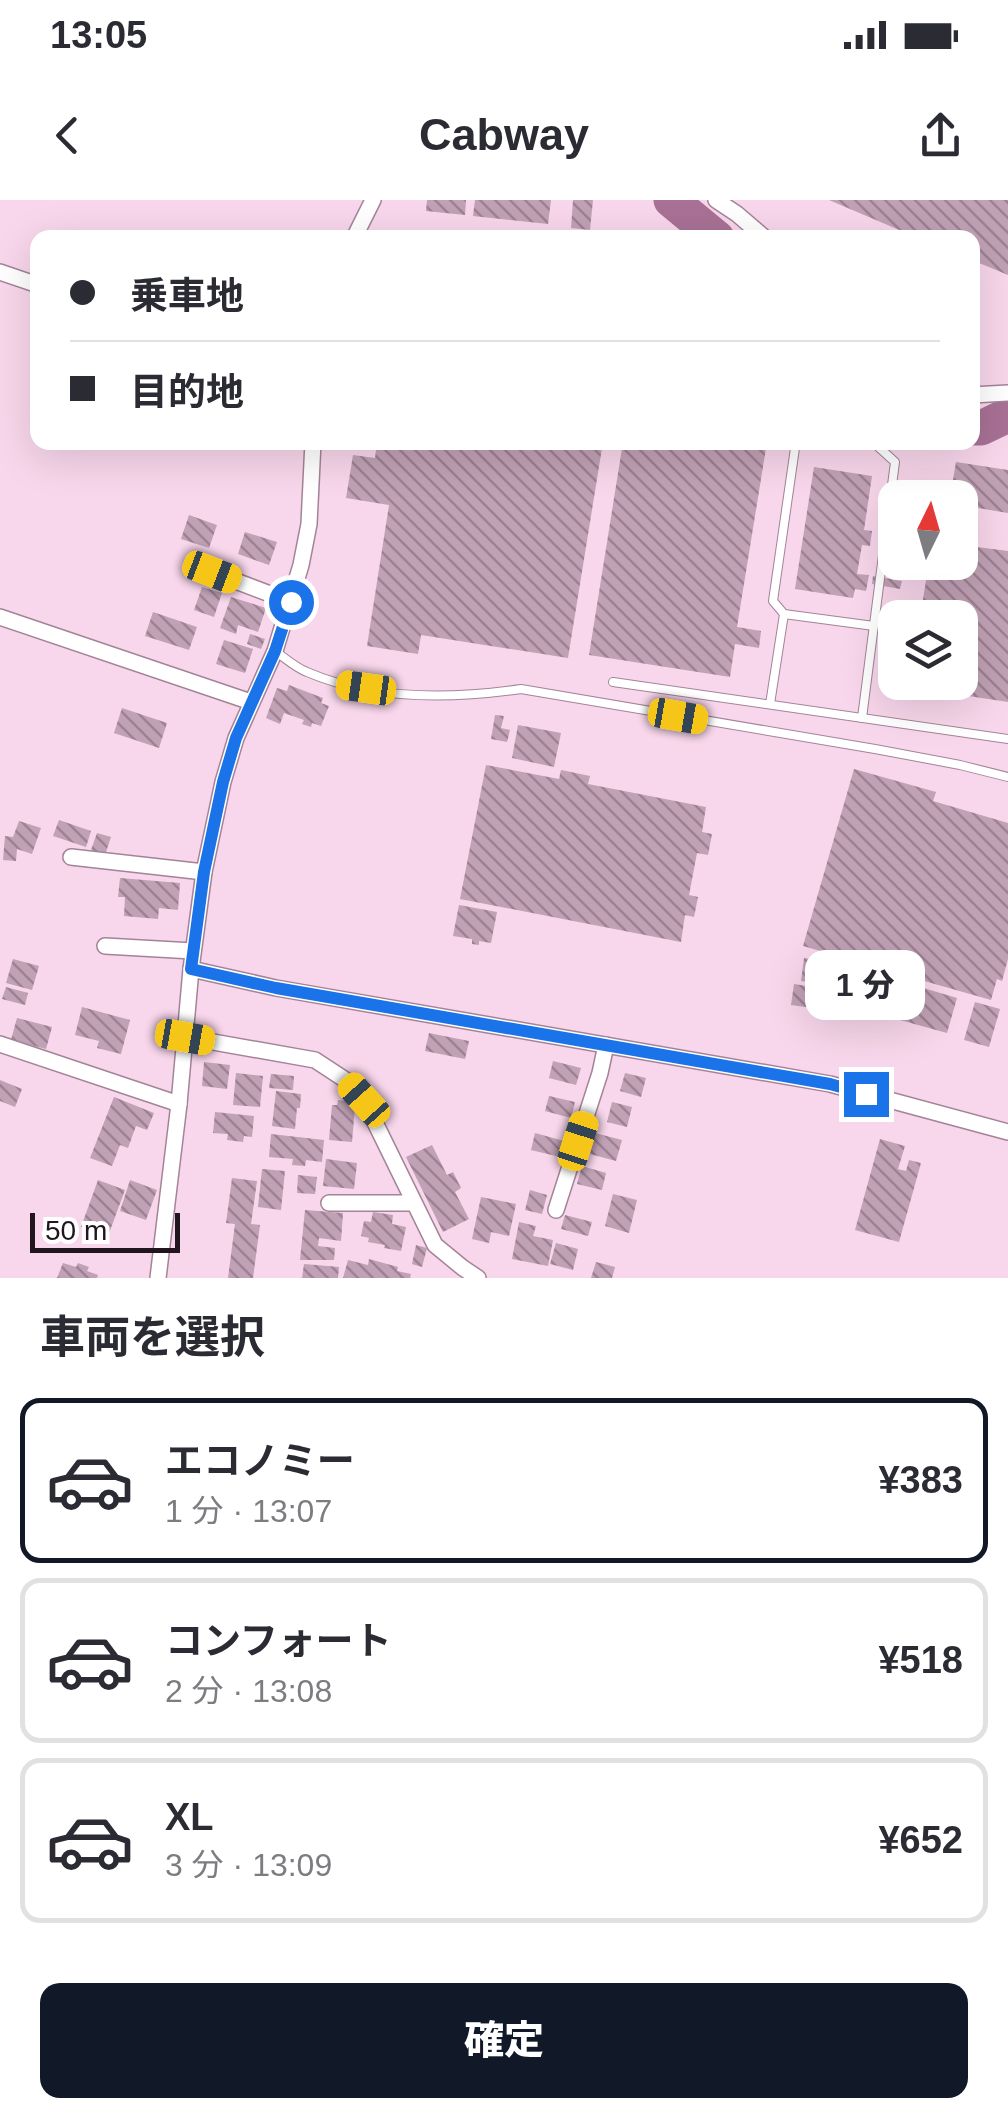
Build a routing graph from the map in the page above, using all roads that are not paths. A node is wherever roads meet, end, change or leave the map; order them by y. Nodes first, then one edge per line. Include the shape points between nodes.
1 (373, 200) edge
2 (716, 200) edge
3 (358, 230) edge
4 (750, 230) edge
5 (0, 272) edge
6 (30, 282) edge
7 (1008, 393) edge
8 (980, 395) edge
9 (313, 450) edge
10 (795, 450) edge
11 (882, 450) edge
12 (212, 572) dead end
13 (291, 602) junction
14 (784, 614) junction
15 (0, 618) edge
16 (874, 626) junction
17 (275, 651) junction
18 (613, 682) dead end
19 (251, 702) junction
20 (770, 704) junction
21 (862, 718) junction
22 (1008, 739) edge
23 (1008, 776) edge
24 (71, 857) dead end
25 (204, 872) junction
26 (105, 946) dead end
27 (194, 951) junction
28 (191, 969) junction
29 (185, 1037) junction
30 (0, 1044) edge
31 (606, 1045) junction
32 (179, 1104) junction
33 (1008, 1132) edge
34 (413, 1203) junction
35 (330, 1204) dead end
36 (556, 1210) dead end
37 (158, 1278) edge
38 (478, 1278) edge

1 - 3 street
2 - 4 street
5 - 6 street
7 - 8 street
9 - 13 street via 310,524
10 - 14 lane via 772,601
11 - 16 lane via 894,462
12 - 13 street
13 - 17 street
14 - 16 lane
14 - 20 lane
15 - 19 street
16 - 21 lane
17 - 19 street
17 - 23 lane via 303,671 340,684 445,695 520,689
18 - 20 lane
19 - 25 street via 223,782
20 - 21 lane
21 - 22 lane
24 - 25 street
25 - 27 street
26 - 27 street
27 - 28 street
28 - 29 street
28 - 31 street
29 - 32 street
29 - 34 street via 315,1060 344,1079 364,1100
30 - 32 street
31 - 33 street via 830,1084
31 - 36 street
32 - 37 street
34 - 35 street
34 - 38 street via 435,1244

